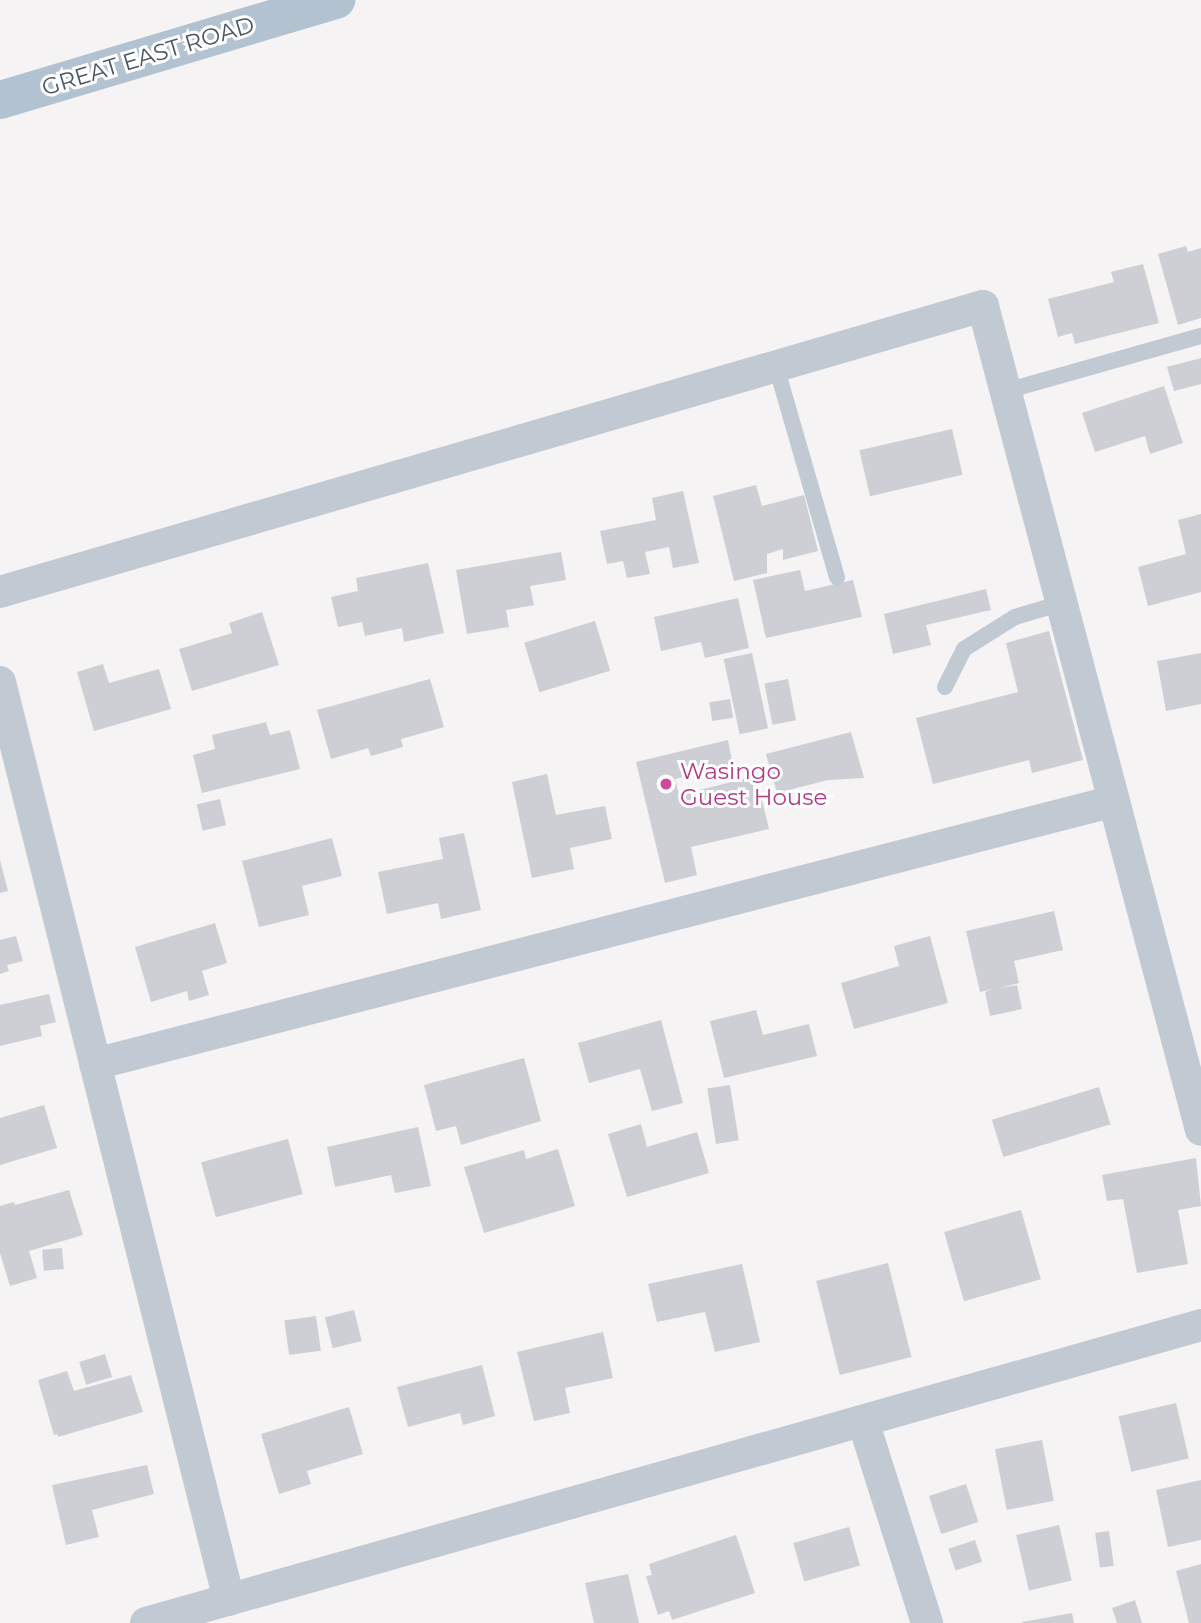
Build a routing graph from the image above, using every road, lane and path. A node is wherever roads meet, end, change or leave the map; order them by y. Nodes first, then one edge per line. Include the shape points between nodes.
1 (336, 0) edge
2 (0, 100) edge
3 (1201, 335) edge
4 (776, 366) junction
5 (1006, 391) junction
6 (838, 578) dead end
7 (0, 592) edge
8 (1062, 603) junction
9 (0, 682) edge
10 (944, 687) dead end
11 (1114, 801) junction
12 (95, 1064) junction
13 (1201, 1130) edge
14 (1201, 1325) edge
15 (863, 1421) junction
16 (229, 1600) junction
17 (146, 1623) edge
18 (927, 1623) edge

1 - 2 main road, GREAT EAST ROAD
3 - 5 lane
4 - 5 street via 983,306
4 - 6 lane
4 - 7 street
5 - 8 street
8 - 10 lane via 1015,617 964,649
8 - 11 street
9 - 12 street
11 - 12 street
11 - 13 street
12 - 16 street
14 - 15 street
15 - 16 street
15 - 18 street
16 - 17 street

